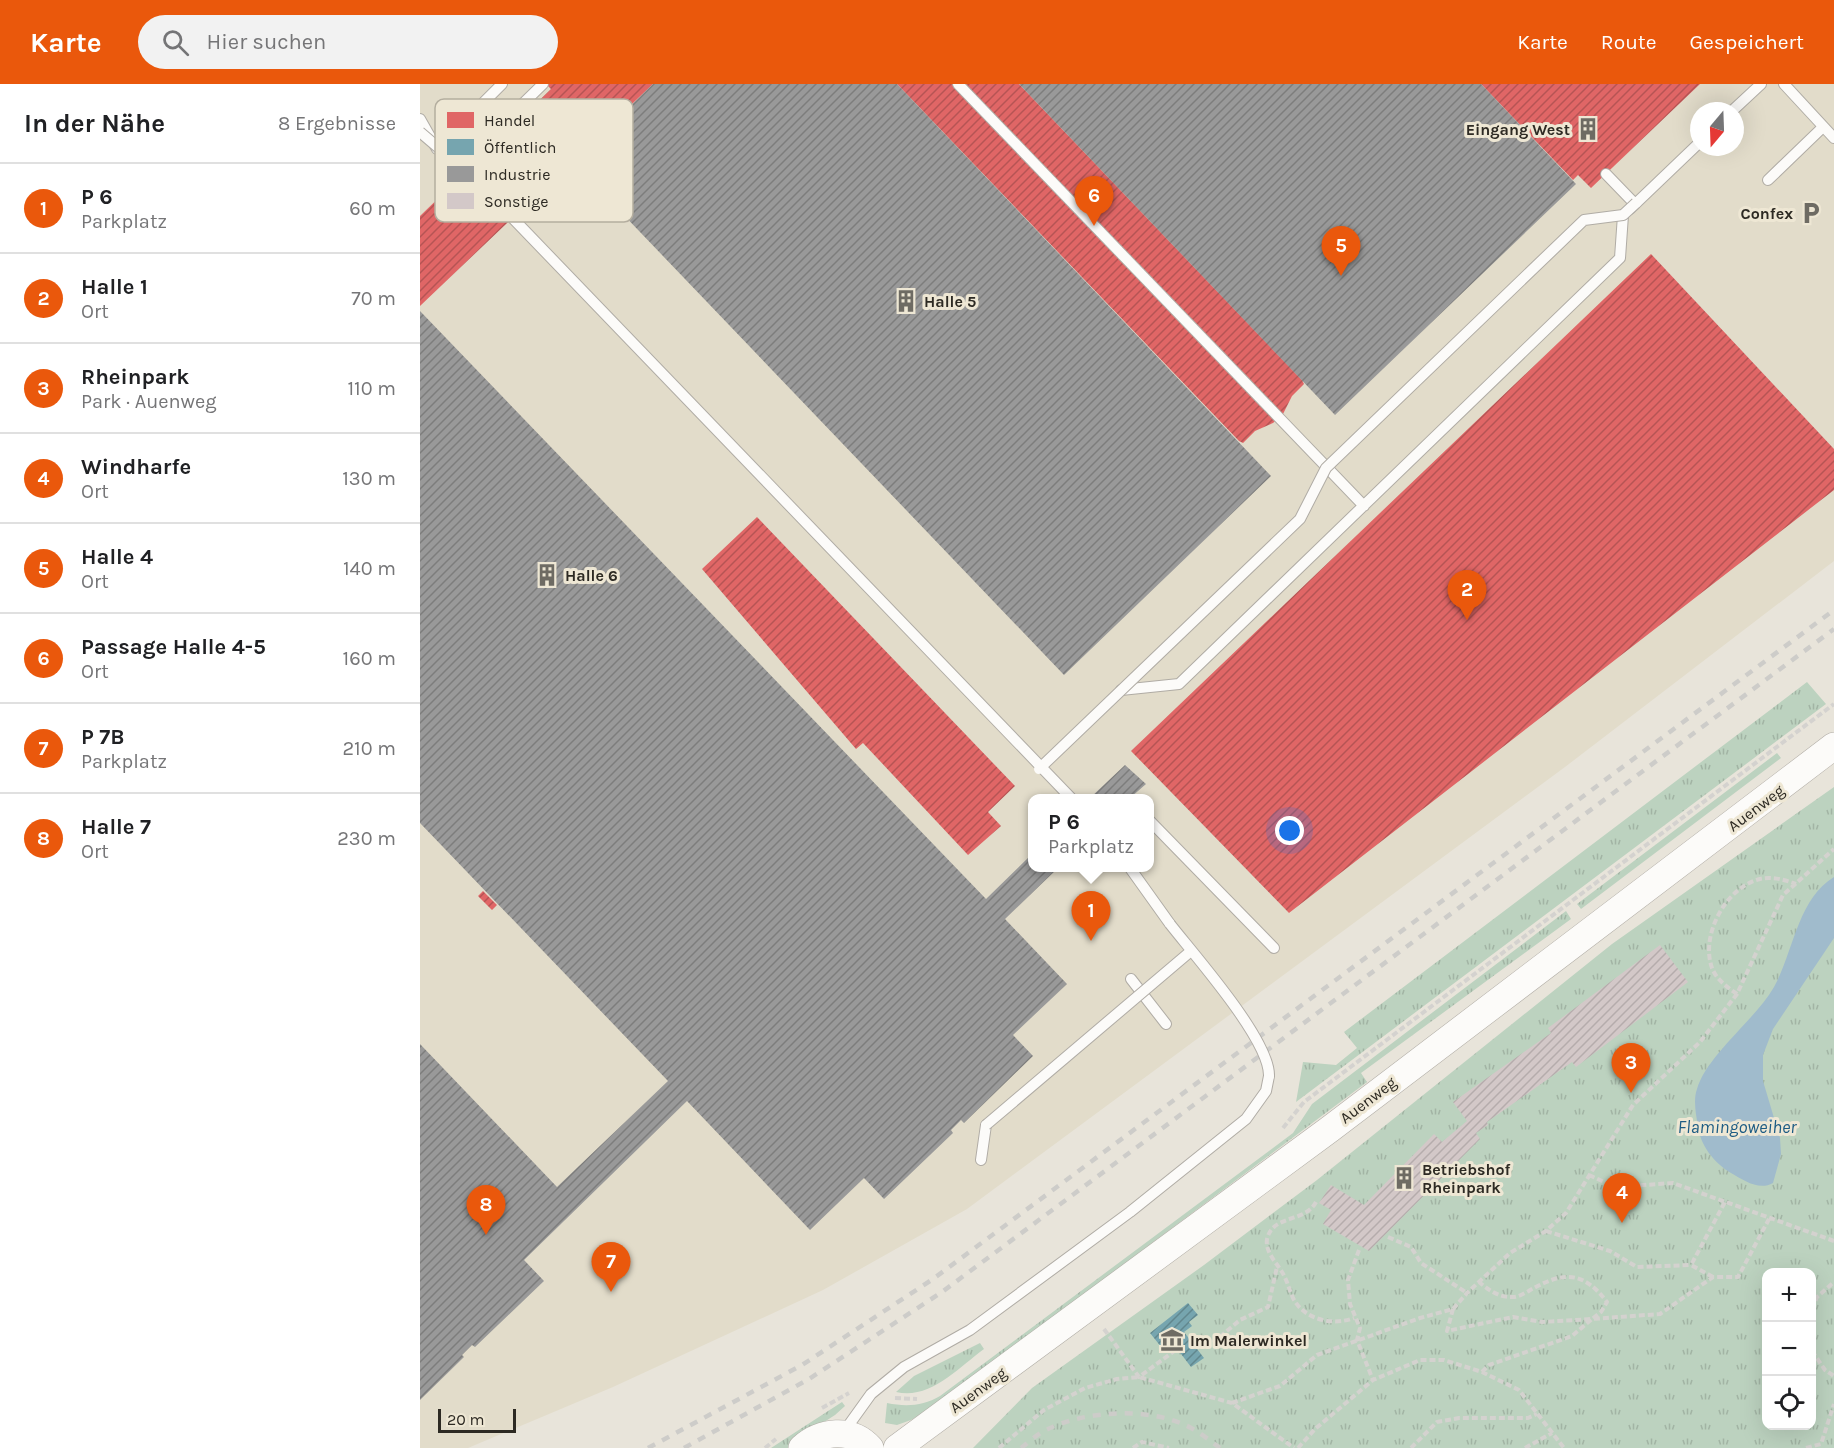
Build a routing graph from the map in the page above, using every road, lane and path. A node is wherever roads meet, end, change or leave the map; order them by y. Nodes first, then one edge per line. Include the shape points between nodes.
1 (502, 84) edge
2 (543, 84) edge
3 (958, 84) edge
4 (1760, 84) edge
5 (1784, 84) edge
6 (487, 99) edge
7 (528, 99) edge
8 (1741, 102) edge
9 (420, 119) edge
10 (1823, 127) junction
11 (420, 132) edge
12 (1834, 138) edge
13 (420, 139) edge
14 (435, 147) edge
15 (435, 148) edge
16 (435, 148) edge
17 (1690, 151) edge
18 (1690, 151) edge
19 (1606, 174) dead end
20 (1768, 180) dead end
21 (1635, 204) junction
22 (1623, 215) junction
23 (516, 222) edge
24 (516, 222) edge
25 (1325, 468) junction
26 (1364, 506) junction
27 (1303, 514) junction
28 (1121, 690) junction
29 (1834, 704) edge
30 (1834, 746) edge
31 (1039, 769) junction
32 (1067, 794) edge
33 (1154, 826) edge
34 (1834, 849) edge
35 (1134, 872) edge
36 (1796, 884) junction
37 (1274, 948) dead end
38 (1191, 951) junction
39 (1131, 979) dead end
40 (1737, 994) junction
41 (1167, 1024) dead end
42 (1282, 1129) dead end
43 (981, 1160) dead end
44 (1589, 1175) junction
45 (1316, 1202) dead end
46 (1725, 1202) junction
47 (1769, 1219) junction
48 (1546, 1231) junction
49 (1388, 1236) dead end
50 (1834, 1241) edge
51 (1359, 1250) dead end
52 (1691, 1265) junction
53 (1278, 1266) junction
54 (1713, 1277) junction
55 (1479, 1282) junction
56 (1834, 1282) edge
57 (1467, 1293) junction
58 (1816, 1299) edge
59 (1089, 1309) junction
60 (1453, 1310) junction
61 (1354, 1318) junction
62 (1592, 1319) junction
63 (1357, 1340) junction
64 (1196, 1347) dead end
65 (1177, 1349) dead end
66 (1816, 1357) edge
67 (1482, 1372) junction
68 (1834, 1376) edge
69 (1139, 1377) junction
70 (1373, 1380) junction
71 (871, 1394) junction
72 (924, 1399) dead end
73 (1232, 1403) junction
74 (1834, 1404) edge
75 (816, 1413) dead end
76 (1537, 1414) junction
77 (843, 1433) junction
78 (1552, 1433) junction
79 (791, 1442) edge
80 (1822, 1446) edge
81 (765, 1448) edge
82 (870, 1448) edge
83 (897, 1448) edge
84 (999, 1448) edge
85 (1133, 1448) edge
86 (1169, 1448) edge
87 (1296, 1448) edge
88 (1411, 1448) edge
89 (1526, 1448) edge
90 (1564, 1448) edge
91 (1806, 1448) edge

1 - 6 lane
2 - 7 lane
3 - 25 lane
4 - 8 lane
5 - 10 lane
9 - 14 lane, bridge
10 - 12 lane
10 - 20 lane
11 - 15 lane, bridge
13 - 16 lane, bridge
17 - 21 lane
18 - 27 lane, bridge via 1623,215 1584,220 1326,468
19 - 21 lane
21 - 22 lane
22 - 25 lane via 1584,221
22 - 26 lane via 1620,258
23 - 28 lane via 1039,769
24 - 31 lane, bridge
25 - 26 lane
25 - 27 lane
26 - 28 lane via 1179,684
27 - 28 lane
27 - 31 lane, bridge
29 - 42 path via 1304,1102
30 - 59 street, Auenweg
31 - 32 lane, bridge
33 - 37 lane
34 - 36 path
35 - 38 lane, bridge
36 - 40 path via 1783,896
36 - 40 path via 1761,878 1744,885 1717,918 1709,940 1712,967 1722,984
38 - 43 lane, bridge via 986,1125
38 - 71 lane, bridge via 1256,1036 1270,1065 1262,1098 1246,1119 1130,1212 970,1330 904,1366
39 - 41 lane
40 - 44 path via 1700,1042 1633,1105
44 - 46 path via 1616,1187 1673,1183
44 - 48 path via 1566,1213
45 - 53 path via 1307,1214 1272,1229 1267,1246
46 - 47 path
46 - 52 path
47 - 50 path
47 - 54 path via 1738,1277
48 - 52 path via 1610,1251 1637,1267
48 - 55 path via 1510,1253
49 - 57 path via 1411,1247 1421,1263
51 - 61 path via 1348,1280
52 - 54 path
53 - 61 path via 1302,1309 1329,1322
53 - 64 path via 1268,1308 1240,1320 1210,1345
54 - 62 path via 1660,1314
55 - 57 path
55 - 62 path via 1502,1296 1515,1298 1560,1276 1581,1278 1607,1302
56 - 58 path
57 - 60 path
59 - 69 path
59 - 83 street, Auenweg
60 - 62 path via 1447,1331 1513,1317 1542,1322
60 - 63 path
61 - 63 path via 1360,1328
62 - 67 path via 1572,1336 1489,1365
63 - 70 path
63 - 73 path via 1317,1355 1280,1386
65 - 69 path
66 - 68 path
67 - 70 path via 1444,1360 1420,1360
67 - 76 path via 1519,1390
69 - 73 path
69 - 84 path via 1085,1389 1044,1410
70 - 87 path
71 - 72 path via 901,1400
71 - 75 path via 857,1390
71 - 77 lane
73 - 87 path
74 - 80 path
76 - 78 path
76 - 88 path via 1528,1418 1459,1418 1437,1422
77 - 79 street
77 - 82 street via 864,1441
78 - 89 path
78 - 90 path
79 - 81 path
80 - 91 path
85 - 86 path via 1142,1442

